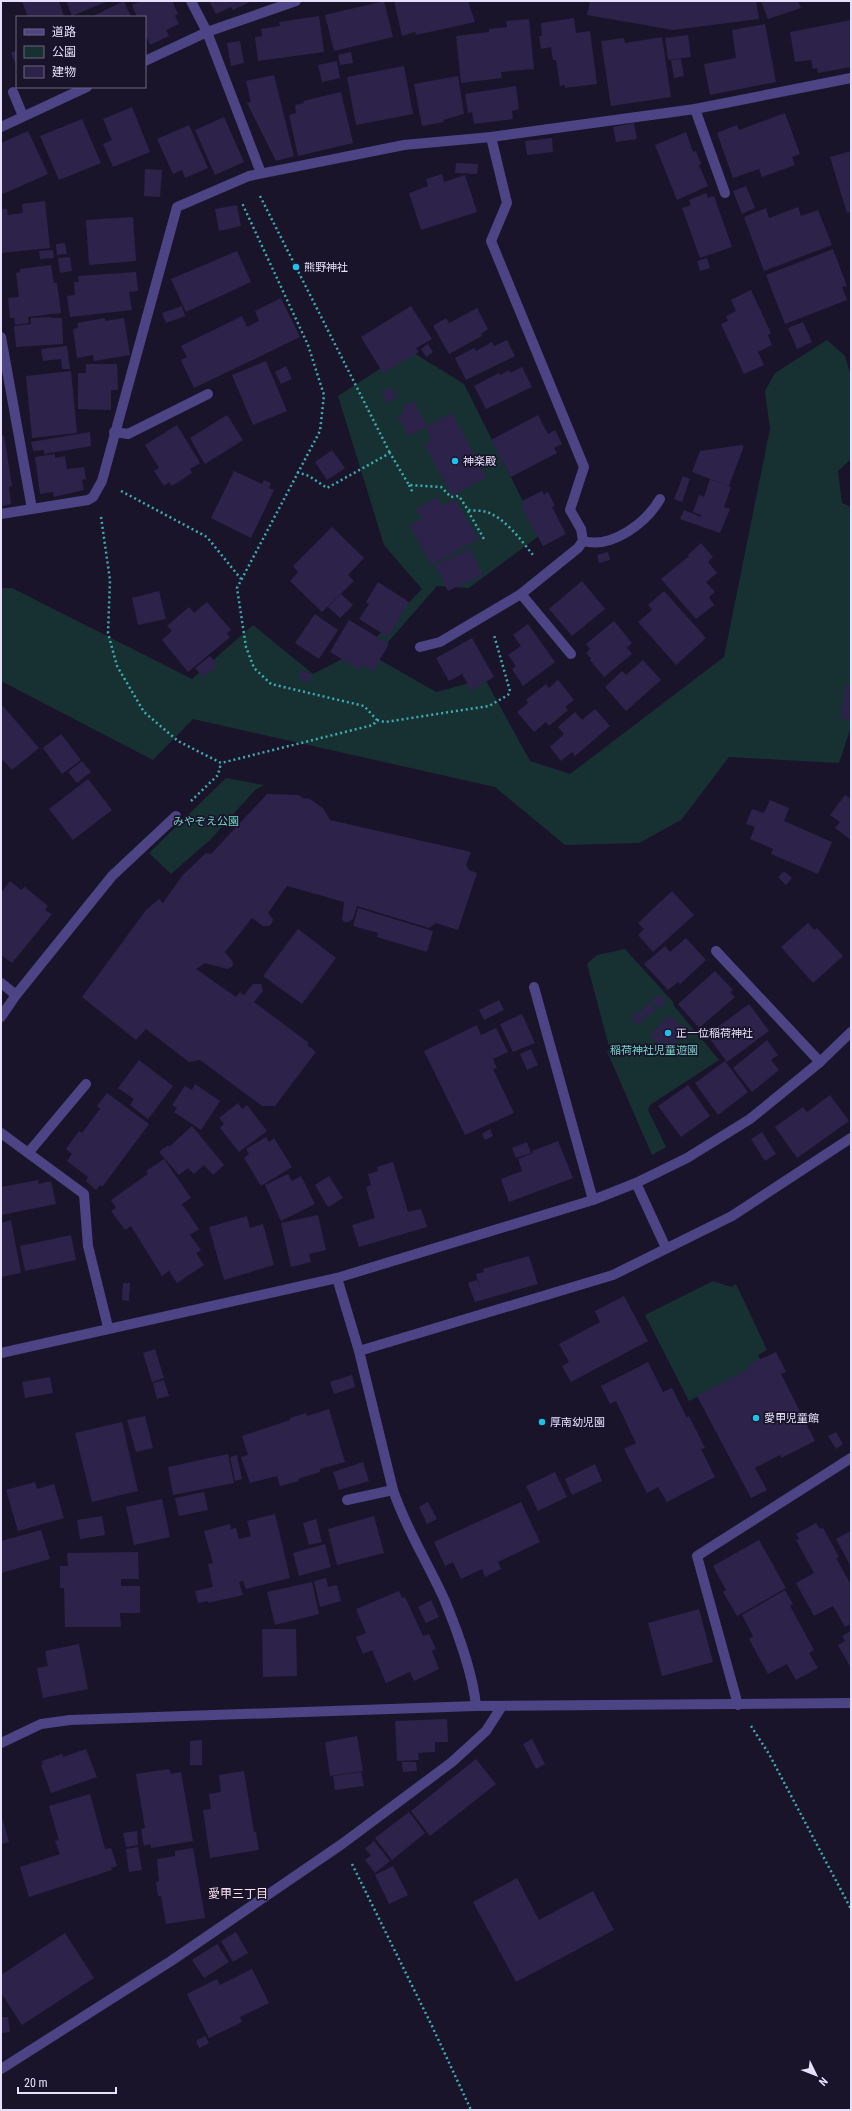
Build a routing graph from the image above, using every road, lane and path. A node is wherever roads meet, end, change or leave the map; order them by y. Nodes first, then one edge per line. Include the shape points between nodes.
1 (191, 1) edge
2 (296, 1) edge
3 (207, 32) junction
4 (146, 61) edge
5 (851, 78) edge
6 (85, 88) edge
7 (13, 92) dead end
8 (695, 109) junction
9 (23, 116) junction
10 (1, 126) edge
11 (491, 137) junction
12 (261, 173) junction
13 (249, 176) junction
14 (232, 182) junction
15 (725, 194) dead end
16 (1, 336) edge
17 (208, 394) dead end
18 (114, 432) junction
19 (390, 453) junction
20 (297, 472) junction
21 (102, 481) junction
22 (408, 485) junction
23 (413, 493) dead end
24 (93, 497) junction
25 (660, 499) dead end
26 (32, 509) junction
27 (468, 510) junction
28 (1, 514) edge
29 (484, 539) dead end
30 (583, 541) junction
31 (546, 573) junction
32 (241, 579) junction
33 (521, 594) junction
34 (486, 616) junction
35 (420, 647) dead end
36 (571, 654) dead end
37 (377, 720) junction
38 (221, 764) junction
39 (176, 816) joint
40 (716, 951) dead end
41 (1, 983) edge
42 (534, 988) dead end
43 (16, 995) junction
44 (1, 1017) edge
45 (851, 1032) edge
46 (820, 1062) junction
47 (86, 1084) dead end
48 (1, 1133) edge
49 (851, 1138) edge
50 (29, 1152) junction
51 (636, 1183) junction
52 (593, 1200) junction
53 (666, 1248) junction
54 (338, 1278) junction
55 (108, 1328) junction
56 (359, 1350) junction
57 (1, 1353) edge
58 (851, 1458) edge
59 (393, 1490) junction
60 (347, 1500) dead end
61 (851, 1703) edge
62 (738, 1705) junction
63 (476, 1706) junction
64 (502, 1706) junction
65 (1, 1743) edge
66 (342, 1844) junction
67 (851, 1910) edge
68 (1, 2069) edge
69 (471, 2110) edge

1 - 3 street
2 - 3 street
3 - 4 street
3 - 12 street
5 - 8 street
6 - 9 street
7 - 9 street
8 - 11 street
8 - 15 street
9 - 10 street
11 - 12 street via 404,144
11 - 30 street via 507,203 490,241 584,467 570,510 581,529
12 - 13 street
13 - 14 street
13 - 19 path
14 - 18 street via 177,206
14 - 20 path via 308,345 324,395 320,431
16 - 26 street
17 - 18 street via 128,434
18 - 21 street
19 - 20 path via 327,488 309,476
19 - 22 path
20 - 32 path
21 - 24 street
21 - 32 path via 207,537
22 - 23 path
22 - 27 path via 441,487 451,497 459,496
24 - 26 street
24 - 38 path via 99,506 110,580 108,633 117,666 144,712 178,741
25 - 30 street via 653,511 621,536 598,543
26 - 28 street
27 - 29 path
27 - 31 path via 486,512 502,521 522,541
30 - 31 street
31 - 33 street
32 - 37 path via 237,588 246,647 254,668 271,684 364,706
33 - 34 street
33 - 36 street
34 - 35 street via 440,642
34 - 37 path via 494,633 510,691 508,695 489,706 385,722
37 - 38 path via 374,725
38 - 39 path via 218,775
39 - 43 street via 112,876
40 - 46 street
41 - 43 street
42 - 52 street
43 - 44 street
45 - 46 street
46 - 51 street via 750,1119 687,1158
47 - 50 street
48 - 50 street
49 - 53 street via 732,1216
50 - 55 street via 84,1194 88,1246
51 - 52 street
51 - 53 street
52 - 54 street
53 - 56 street via 613,1275
54 - 55 street
54 - 56 street
55 - 57 street
56 - 59 street
58 - 62 street via 697,1556
59 - 60 street
59 - 63 street via 400,1511 445,1601 474,1686
61 - 62 street
62 - 64 street
62 - 67 path via 769,1754
63 - 64 street
63 - 65 street via 70,1720 41,1724
64 - 66 street via 486,1731 452,1762
66 - 68 street via 171,1961
66 - 69 path

